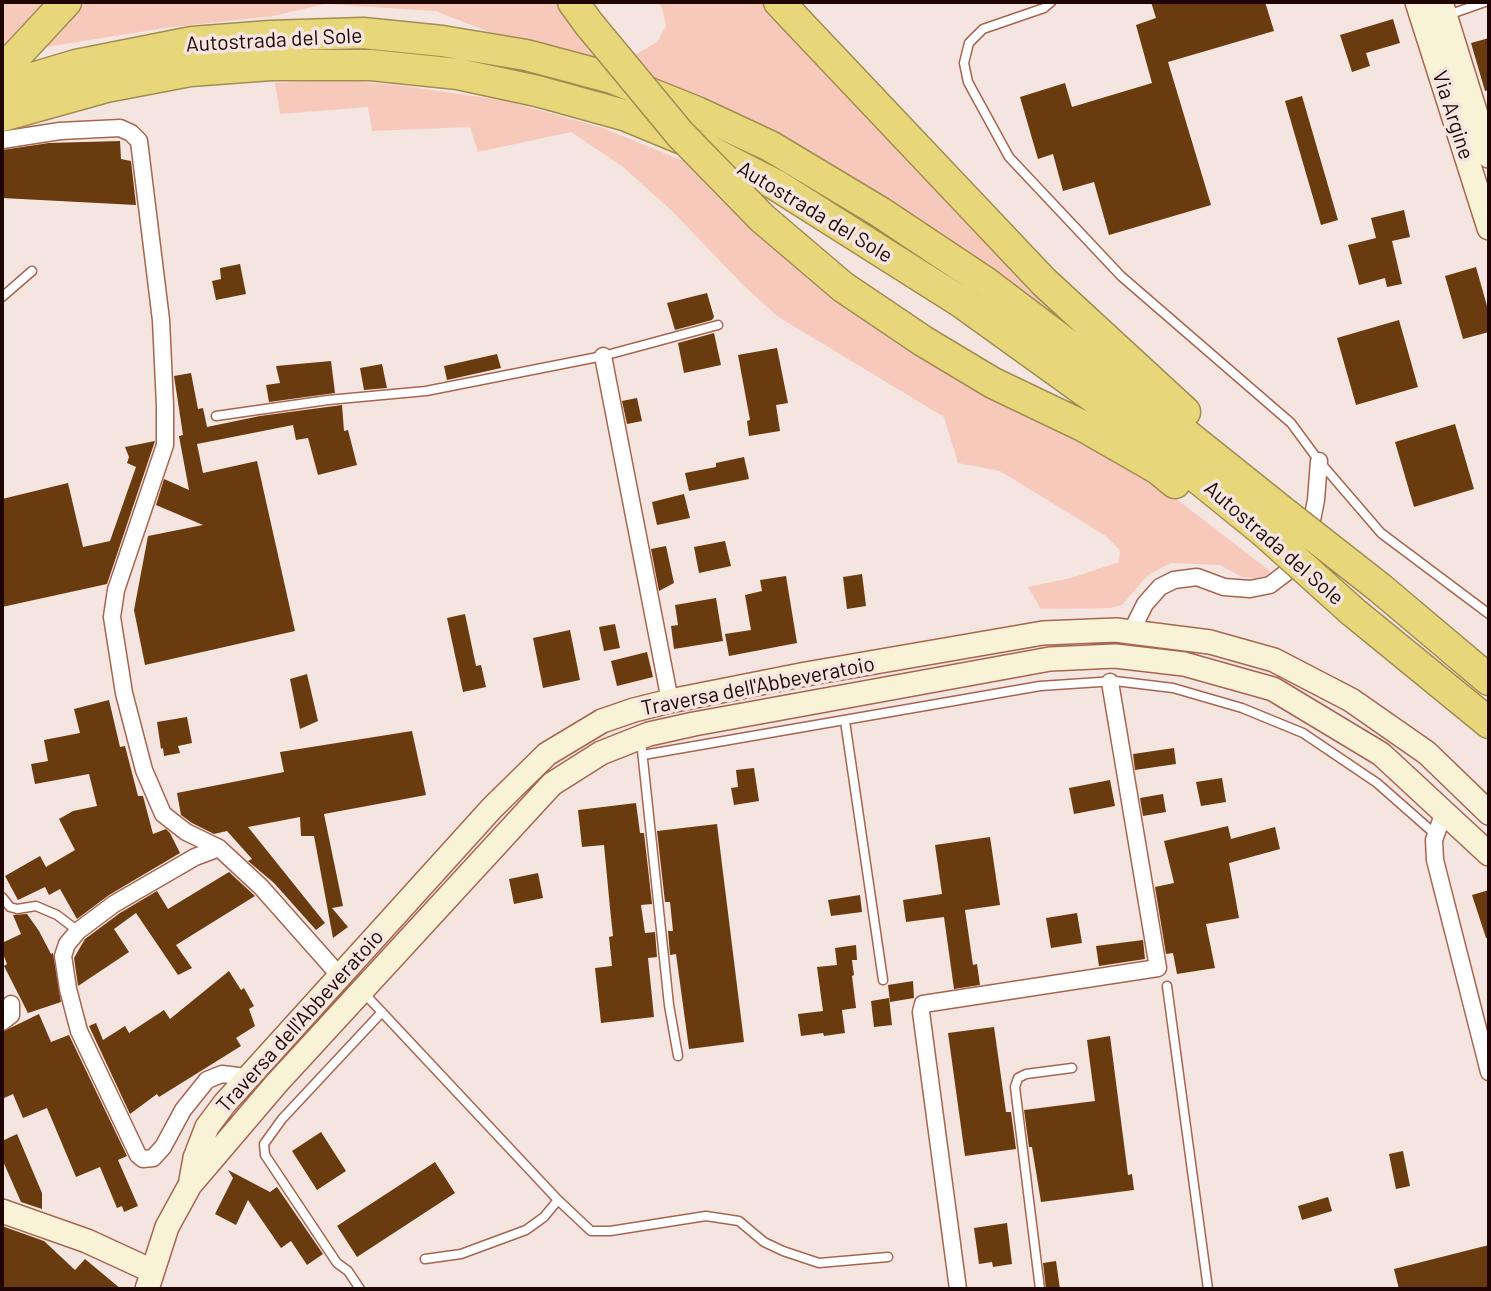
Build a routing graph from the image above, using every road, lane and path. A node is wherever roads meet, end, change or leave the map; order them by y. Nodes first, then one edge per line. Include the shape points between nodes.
1 (66, 2) edge
2 (779, 2) edge
3 (1051, 2) edge
4 (1417, 2) edge
5 (1485, 2) edge
6 (1443, 9) edge
7 (581, 13) edge
8 (2, 71) edge
9 (2, 87) edge
10 (2, 116) edge
11 (2, 140) edge
12 (1489, 156) edge
13 (1489, 228) edge
14 (32, 271) dead end
15 (2, 297) edge
16 (718, 325) dead end
17 (603, 356) junction
18 (216, 416) dead end
19 (1319, 461) junction
20 (1270, 520) junction
21 (1489, 614) edge
22 (1131, 632) junction
23 (1489, 680) edge
24 (1110, 682) junction
25 (670, 701) junction
26 (845, 721) junction
27 (1489, 723) edge
28 (642, 746) junction
29 (1444, 812) junction
30 (1489, 813) edge
31 (1436, 834) junction
32 (219, 848) junction
33 (1489, 854) edge
34 (2, 897) edge
35 (78, 931) junction
36 (339, 975) junction
37 (883, 980) dead end
38 (1167, 986) dead end
39 (363, 992) junction
40 (11, 1004) dead end
41 (382, 1013) junction
42 (2, 1021) edge
43 (678, 1056) dead end
44 (1072, 1068) dead end
45 (1489, 1072) edge
46 (246, 1077) junction
47 (190, 1185) junction
48 (558, 1200) junction
49 (2, 1210) edge
50 (888, 1257) dead end
51 (425, 1259) dead end
52 (150, 1280) edge
53 (360, 1289) edge
54 (958, 1289) edge
55 (1040, 1289) edge
56 (1208, 1289) edge

1 - 8 highway
2 - 20 highway via 1044,282 1213,437
3 - 19 lane via 983,29 969,43 964,63 968,82 1009,157 1121,276 1291,423
4 - 13 street, Via Argine
5 - 6 lane
6 - 12 street, Via Argine
7 - 20 highway, bridge via 680,134 762,218 843,287 993,383 1158,469
9 - 20 highway, Autostrada del Sole via 76,65 192,42 363,33 527,55 612,78 770,146 985,282 1178,428
10 - 20 highway, Autostrada del Sole via 106,87 190,71 271,65 372,65 458,74 624,115 776,185 938,288
11 - 32 street via 120,128 139,141 161,320 165,445 116,590 113,617 124,693 144,770 163,814
14 - 15 lane
16 - 17 lane
17 - 18 lane via 426,391
17 - 25 street
19 - 21 lane via 1381,533
19 - 22 street via 1307,545 1287,572 1270,585 1251,589 1224,587 1197,577 1174,580 1160,587 1145,604
20 - 23 highway, Autostrada del Sole, bridge via 1380,588
20 - 27 highway, Autostrada del Sole, bridge via 1353,611
22 - 25 street, Traversa dell'Abbeveratoio via 1043,633
22 - 30 street, Traversa dell'Abbeveratoio via 1210,642 1274,660 1351,700 1427,753
24 - 26 lane via 1040,686
24 - 31 lane via 1173,688 1242,708 1303,733 1377,783
24 - 54 street via 1158,968 923,1004
25 - 36 street, Traversa dell'Abbeveratoio via 602,721 547,754
26 - 28 lane
26 - 37 lane
28 - 29 street, Traversa dell'Abbeveratoio via 694,724 1049,659 1115,656 1184,664 1273,689 1381,754
28 - 39 street, Traversa dell'Abbeveratoio via 601,753 552,784
28 - 43 lane
29 - 31 street
29 - 33 street, Traversa dell'Abbeveratoio
31 - 45 street via 1435,860
32 - 35 street via 114,904
32 - 36 street via 261,887
34 - 35 lane via 10,907 36,906 57,915
35 - 46 street via 63,956 79,1031 138,1155 153,1158 207,1080 222,1074
36 - 46 street, Traversa dell'Abbeveratoio
38 - 56 lane
39 - 41 lane
39 - 47 street, Traversa dell'Abbeveratoio
40 - 42 street via 11,1015
41 - 48 lane
41 - 53 lane via 264,1144 265,1155 337,1263
44 - 55 lane via 1026,1074 1015,1087
46 - 47 street, Traversa dell'Abbeveratoio via 207,1127
47 - 52 street, Traversa dell'Abbeveratoio via 167,1227
48 - 50 lane via 591,1231 706,1216 739,1221 764,1242 819,1263
48 - 51 lane via 526,1230 461,1254
49 - 52 street via 87,1241

